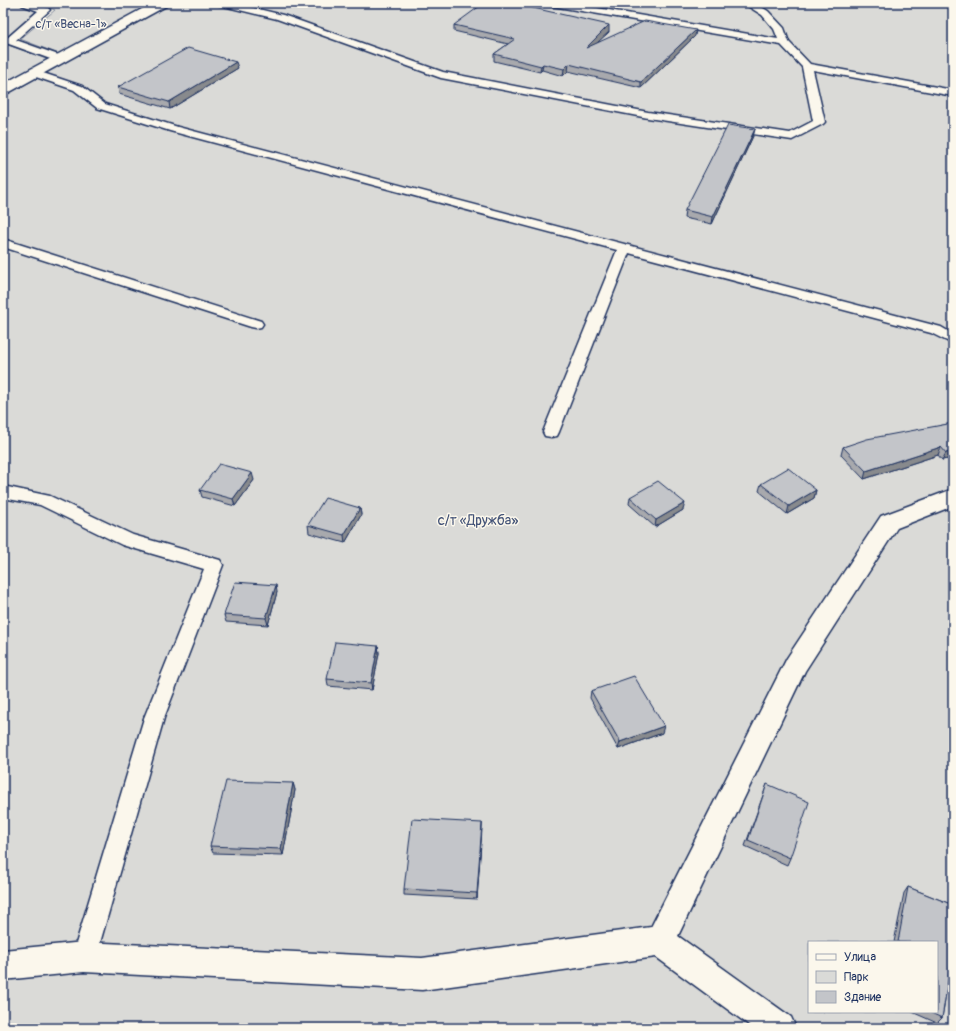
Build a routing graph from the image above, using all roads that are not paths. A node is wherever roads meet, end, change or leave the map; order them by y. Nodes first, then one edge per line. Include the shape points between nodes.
1 (25, 3) edge
2 (162, 3) edge
3 (222, 3) edge
4 (552, 3) edge
5 (748, 3) edge
6 (784, 43) junction
7 (60, 59) junction
8 (808, 66) junction
9 (34, 73) junction
10 (3, 90) edge
11 (953, 93) edge
12 (3, 243) edge
13 (625, 247) junction
14 (256, 324) dead end
15 (953, 340) edge
16 (551, 432) dead end
17 (3, 492) edge
18 (953, 497) edge
19 (660, 941) junction
20 (84, 957) junction
21 (3, 965) edge
22 (780, 1028) edge

1 - 7 lane via 45,10 9,40
2 - 7 street
3 - 8 lane via 280,17 441,75 648,115 792,137 819,122
4 - 6 lane
5 - 6 lane via 765,13 779,28
6 - 8 lane
7 - 9 street
8 - 11 lane
9 - 10 street
9 - 13 lane via 78,88 101,106 174,129
12 - 14 lane
13 - 15 lane via 936,330
13 - 16 lane
17 - 20 lane via 44,500 128,540 214,565 154,718
18 - 19 street via 889,522 796,665
19 - 20 street via 422,974
19 - 22 street
20 - 21 street

